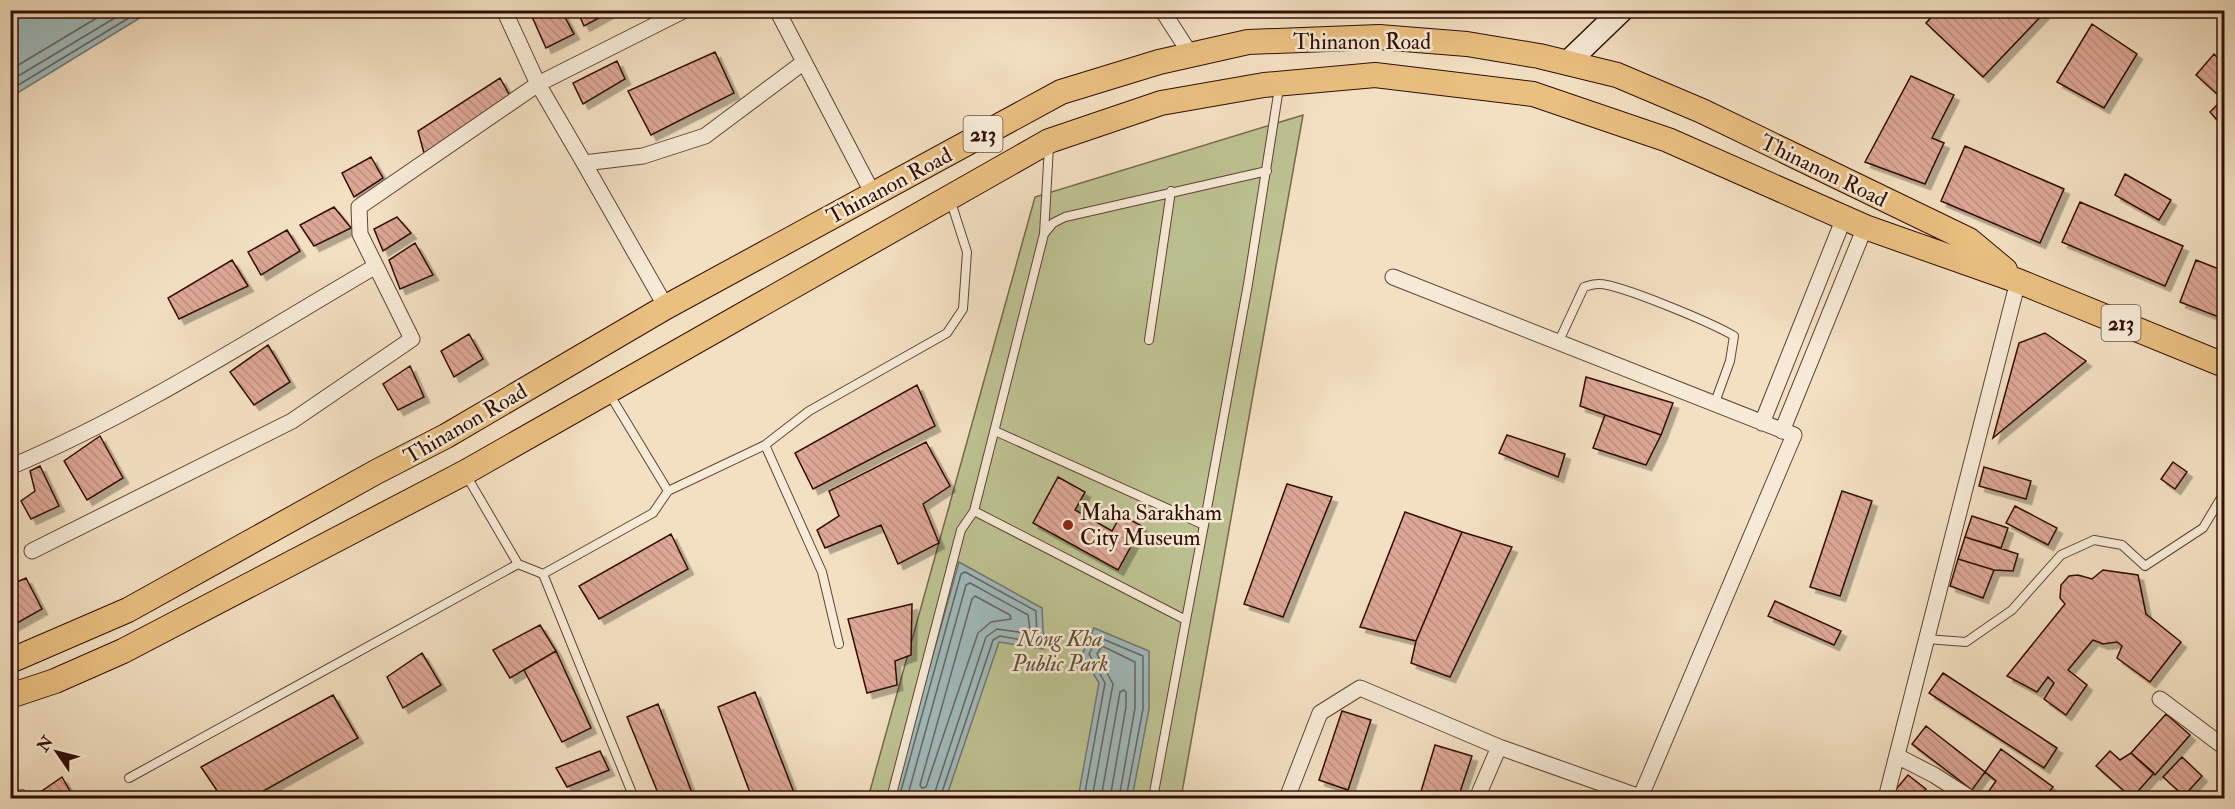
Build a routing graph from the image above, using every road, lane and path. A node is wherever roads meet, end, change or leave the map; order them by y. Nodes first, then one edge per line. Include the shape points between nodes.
1 (504, 10) edge
2 (685, 10) edge
3 (777, 10) edge
4 (1162, 10) edge
5 (1622, 10) edge
6 (1191, 55) junction
7 (804, 62) junction
8 (1567, 63) junction
9 (1280, 83) junction
10 (538, 84) junction
11 (1049, 141) junction
12 (584, 163) junction
13 (1823, 169) junction
14 (1267, 171) junction
15 (1171, 191) junction
16 (873, 194) junction
17 (949, 198) junction
18 (1808, 203) junction
19 (1844, 218) junction
20 (1866, 227) junction
21 (1044, 234) junction
22 (376, 266) junction
23 (1393, 277) dead end
24 (2018, 281) junction
25 (666, 307) junction
26 (1149, 340) dead end
27 (1558, 343) junction
28 (2224, 365) edge
29 (607, 392) junction
30 (1714, 405) junction
31 (1762, 423) junction
32 (995, 431) junction
33 (1782, 431) junction
34 (446, 436) junction
35 (765, 445) junction
36 (10, 467) edge
37 (464, 473) junction
38 (668, 490) junction
39 (2224, 493) edge
40 (974, 511) junction
41 (1204, 525) junction
42 (32, 551) dead end
43 (518, 564) junction
44 (543, 574) junction
45 (1186, 620) junction
46 (1926, 639) junction
47 (838, 644) dead end
48 (10, 661) edge
49 (10, 696) edge
50 (2160, 699) dead end
51 (1498, 747) junction
52 (2224, 747) edge
53 (1897, 756) junction
54 (129, 778) dead end
55 (634, 798) edge
56 (891, 798) edge
57 (1153, 798) edge
58 (1287, 798) edge
59 (1477, 798) edge
60 (1640, 798) edge
61 (1886, 798) edge
62 (1970, 798) edge

1 - 10 street
2 - 10 street
3 - 7 street
4 - 6 street
5 - 8 street
6 - 8 main road, Thinanon Road / 213 via 1248,42 1379,37 1467,44
6 - 16 main road, Thinanon Road / 213 via 1061,92
7 - 12 street via 705,136 644,156
7 - 16 street
8 - 13 main road, Thinanon Road / 213 via 1617,75
9 - 11 main road, Thinanon Road / 213 via 1161,103
9 - 14 lane
9 - 18 main road, Thinanon Road / 213 via 1375,75 1533,94 1668,140
10 - 12 street
10 - 22 street via 359,207 360,234
11 - 17 main road, Thinanon Road / 213
11 - 21 lane
12 - 25 street
13 - 18 main road
13 - 24 main road, Thinanon Road / 213 via 1969,240
14 - 15 lane
14 - 41 lane
15 - 21 lane via 1065,217
15 - 26 lane
16 - 25 main road, Thinanon Road / 213
17 - 29 main road, Thinanon Road / 213
17 - 35 lane via 967,252 963,309 947,333 809,411
18 - 19 main road, Thinanon Road / 213
19 - 20 main road, Thinanon Road / 213
19 - 31 street
20 - 24 main road, Thinanon Road / 213
20 - 33 street
21 - 32 lane
22 - 36 street via 167,388
22 - 42 street via 412,339 292,421
23 - 27 street
24 - 28 main road, Thinanon Road / 213
24 - 46 street
25 - 34 main road, Thinanon Road / 213
27 - 30 street
27 - 30 lane via 1584,287 1599,284 1720,327 1734,336 1730,361
29 - 37 main road, Thinanon Road / 213
29 - 38 lane
30 - 31 street
31 - 33 street
32 - 40 lane
32 - 41 lane
33 - 60 street via 1794,435
34 - 37 main road
34 - 48 main road, Thinanon Road / 213 via 128,610
35 - 38 lane
35 - 47 lane via 822,572
37 - 43 lane
37 - 49 main road, Thinanon Road / 213 via 123,651
38 - 44 lane via 653,513
39 - 46 lane via 2203,528 2145,566 2122,545 2094,540 2061,555 2012,610 1966,642
40 - 45 lane
40 - 56 lane via 961,530
41 - 45 lane
43 - 44 lane
43 - 54 lane
44 - 55 lane
45 - 57 lane
46 - 53 street
50 - 52 street
51 - 58 street via 1360,688 1320,712
51 - 59 street
51 - 60 street
53 - 61 street
53 - 62 street

